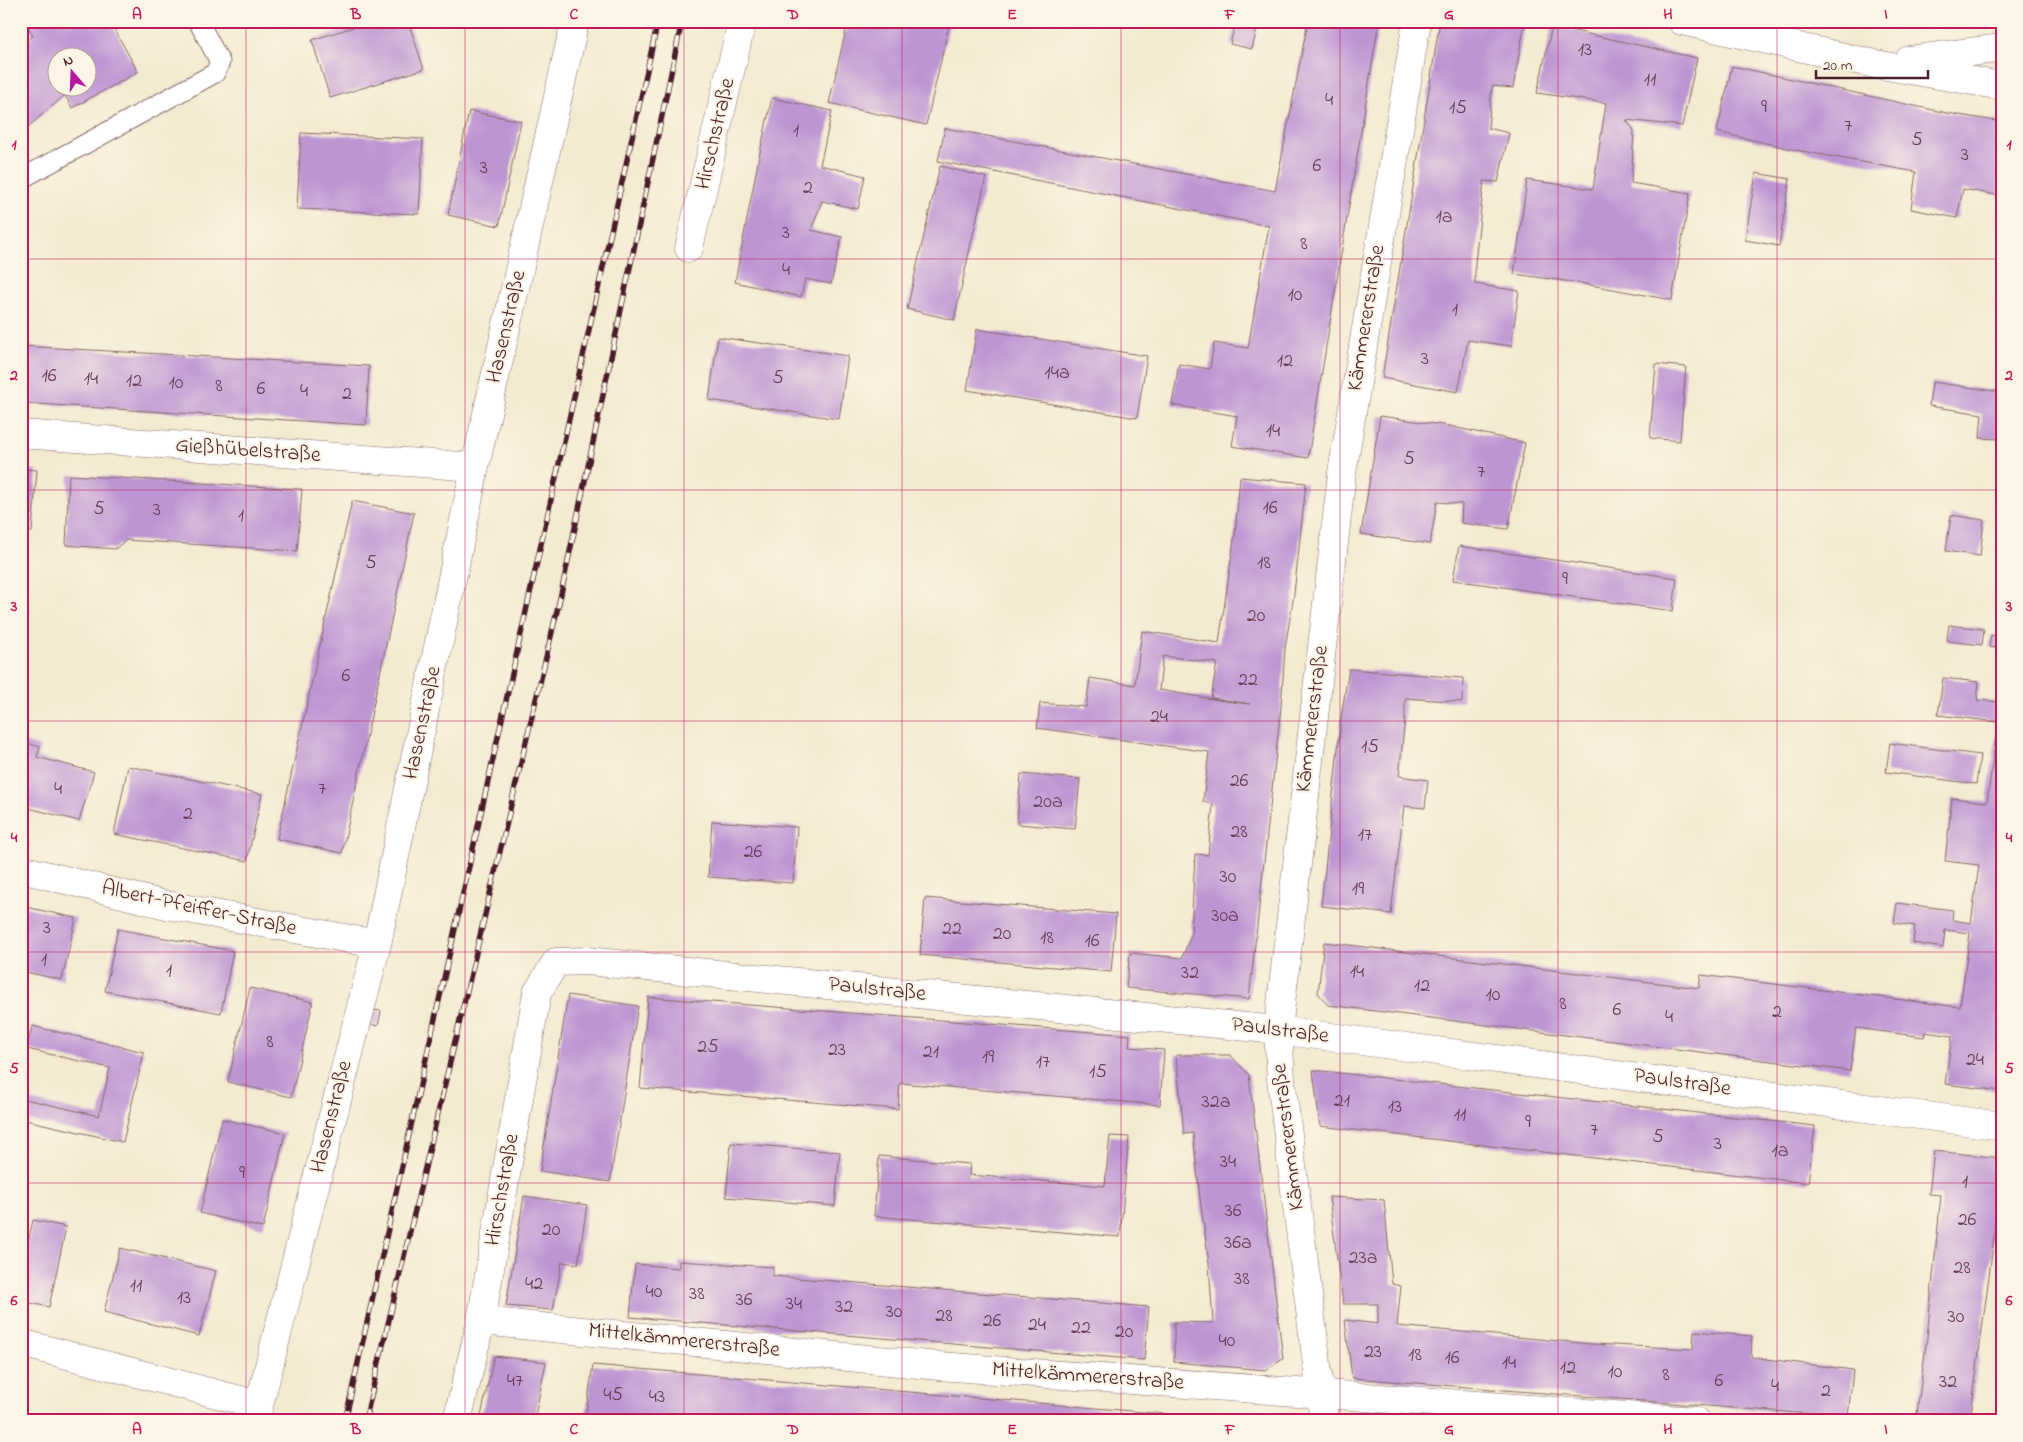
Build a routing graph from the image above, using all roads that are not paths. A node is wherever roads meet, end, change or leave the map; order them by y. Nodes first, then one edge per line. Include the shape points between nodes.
1 (198, 21) edge
2 (576, 21) edge
3 (742, 21) edge
4 (1417, 21) edge
5 (1682, 21) edge
6 (2002, 48) edge
7 (1875, 64) junction
8 (2002, 86) edge
9 (21, 179) edge
10 (689, 248) dead end
11 (21, 434) edge
12 (475, 467) junction
13 (21, 869) edge
14 (376, 944) junction
15 (556, 962) joint
16 (1278, 1030) junction
17 (2002, 1126) edge
18 (481, 1322) junction
19 (21, 1343) edge
20 (1320, 1393) junction
21 (257, 1413) edge
22 (457, 1421) edge
23 (1324, 1421) edge
24 (1695, 1421) edge

1 - 9 lane via 220,62 215,73
2 - 12 street, Hasenstraße
3 - 10 street, Hirschstraße
4 - 16 street, Kämmererstraße via 1342,473
5 - 7 street
6 - 7 street
7 - 8 street
11 - 12 street, Gießhübelstraße
12 - 14 street, Hasenstraße
13 - 14 street, Albert-Pfeiffer-Straße via 166,905
14 - 21 street, Hasenstraße
15 - 16 street, Paulstraße via 587,961
15 - 18 street, Hirschstraße via 536,993
16 - 17 street, Paulstraße
16 - 20 street, Kämmererstraße via 1281,1079
18 - 20 street, Mittelkämmererstraße via 940,1366
18 - 22 street, Hirschstraße
19 - 21 street
20 - 23 street, Kämmererstraße
20 - 24 street, Mittelkämmererstraße

